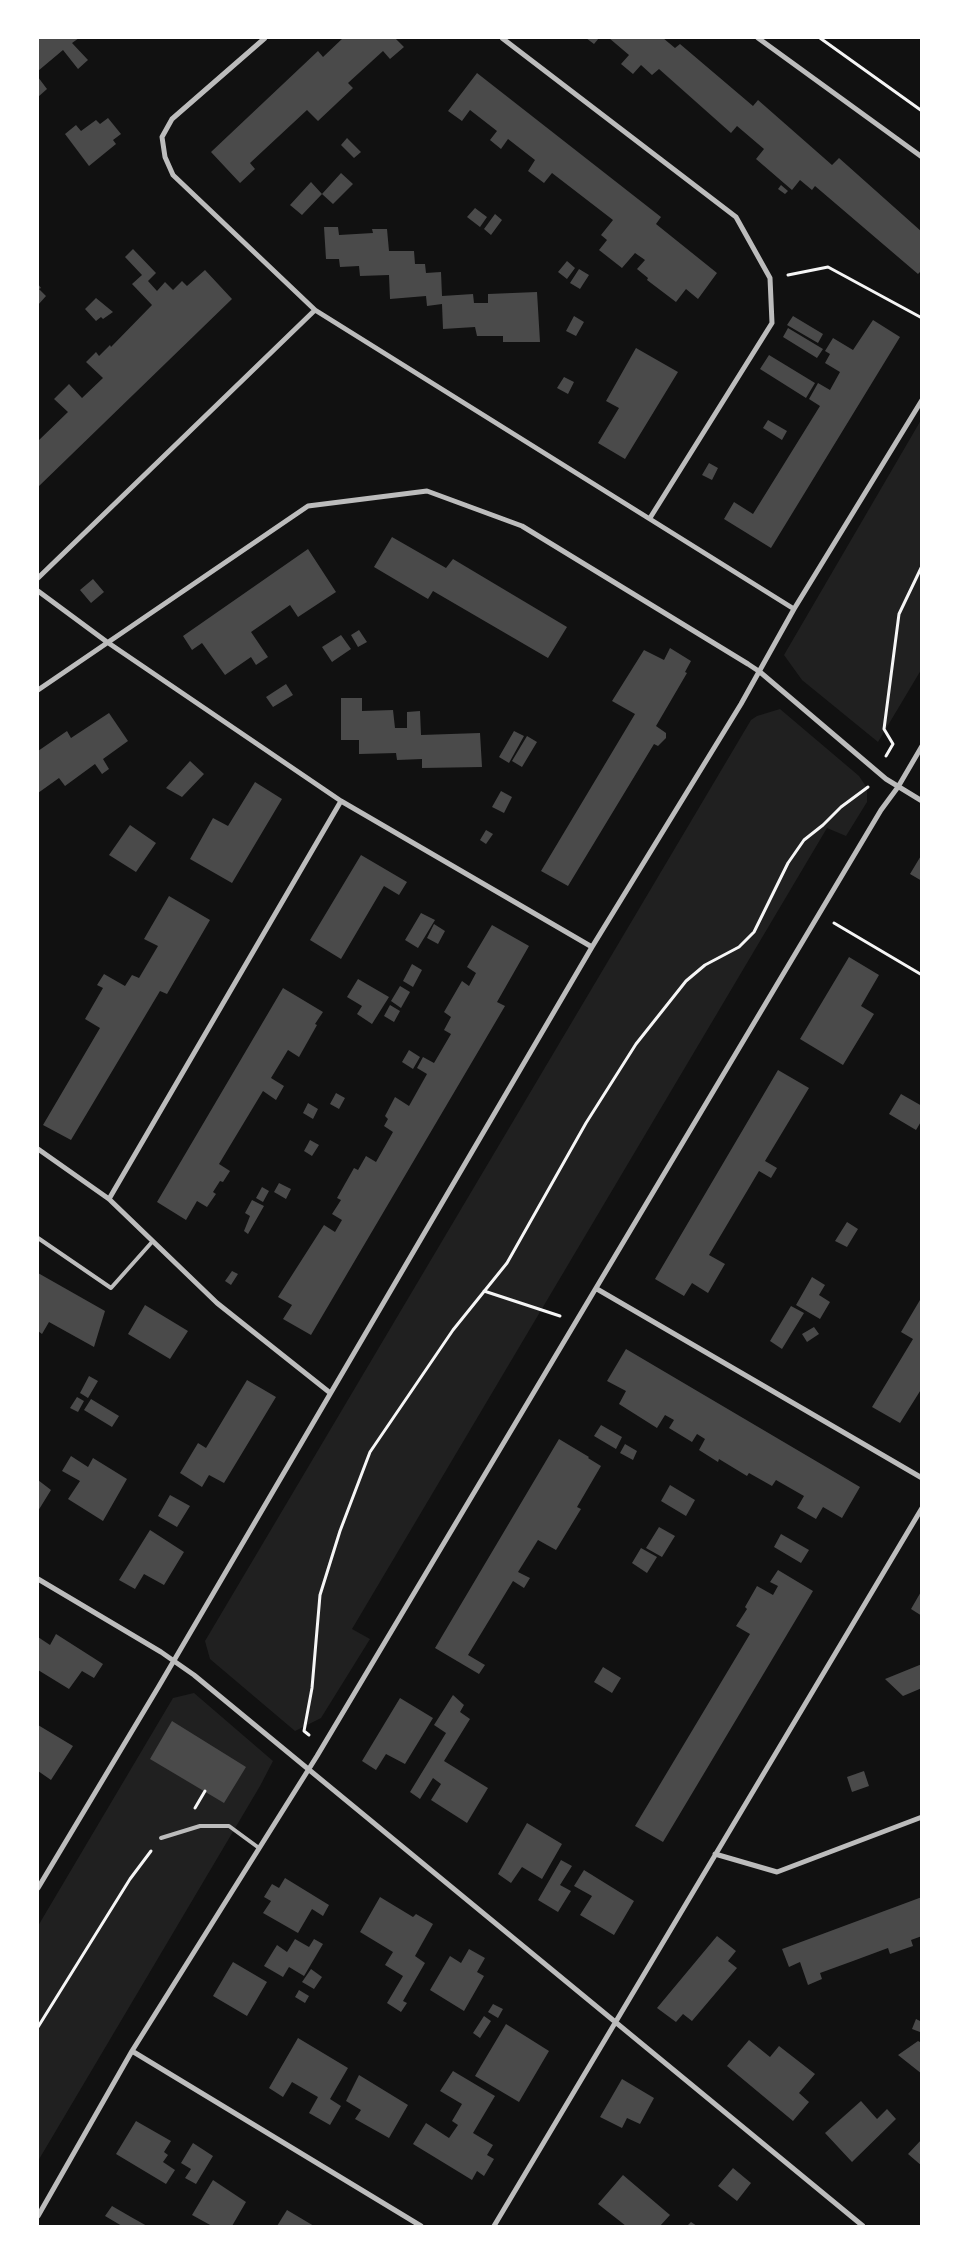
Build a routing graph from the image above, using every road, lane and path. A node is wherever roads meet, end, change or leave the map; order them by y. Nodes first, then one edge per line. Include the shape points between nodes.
1 (265, 38) edge
2 (502, 38) edge
3 (758, 38) edge
4 (820, 38) edge
5 (922, 111) edge
6 (922, 157) edge
7 (770, 278) junction
8 (315, 310) junction
9 (922, 318) edge
10 (922, 400) edge
11 (650, 518) junction
12 (922, 566) edge
13 (38, 578) edge
14 (38, 591) edge
15 (794, 609) junction
16 (107, 642) junction
17 (760, 672) junction
18 (38, 690) edge
19 (922, 746) edge
20 (877, 771) junction
21 (898, 787) junction
22 (341, 801) junction
23 (922, 801) edge
24 (819, 914) junction
25 (592, 948) junction
26 (922, 975) edge
27 (38, 1149) edge
28 (108, 1199) junction
29 (38, 1238) edge
30 (152, 1242) junction
31 (597, 1289) junction
32 (484, 1291) junction
33 (577, 1322) junction
34 (330, 1392) junction
35 (922, 1478) edge
36 (922, 1508) edge
37 (38, 1579) edge
38 (174, 1660) junction
39 (323, 1747) junction
40 (310, 1769) junction
41 (922, 1817) edge
42 (161, 1838) joint
43 (259, 1848) junction
44 (715, 1854) junction
45 (38, 1888) edge
46 (616, 2021) junction
47 (38, 2027) edge
48 (132, 2051) junction
49 (38, 2216) edge
50 (421, 2226) edge
51 (494, 2226) edge
52 (863, 2226) edge

1 - 8 street via 172,119 162,138 165,157 173,175
2 - 7 street via 736,217
3 - 6 street
4 - 5 path
7 - 9 path via 828,267
7 - 11 street via 772,323
8 - 11 street
8 - 13 street
10 - 15 street
11 - 15 street
12 - 20 path via 899,614 884,729 893,744
14 - 16 street
15 - 17 street
16 - 17 street via 308,506 427,491 522,526
16 - 18 street
16 - 22 street
17 - 20 street
17 - 25 street
19 - 21 street
20 - 21 street
20 - 32 path via 870,785 804,840 788,863 754,932 739,947 705,965 686,981 636,1044 586,1123 507,1263
21 - 23 street
21 - 24 street
22 - 25 street
22 - 28 street
24 - 26 path
24 - 31 street
25 - 34 street
27 - 28 street
28 - 30 street
29 - 30 lane via 111,1288
30 - 34 street via 216,1303
31 - 33 street
31 - 35 street
32 - 33 path
32 - 39 path via 453,1330 370,1452 340,1532 320,1595 312,1688 304,1731
33 - 39 street
34 - 38 street
36 - 44 street
37 - 38 street
38 - 40 street
38 - 45 street
39 - 40 street
40 - 43 street
40 - 46 street
41 - 44 street via 777,1872
42 - 43 lane via 200,1826 229,1826
42 - 47 path via 130,1879
43 - 48 street
44 - 46 street
46 - 51 street
46 - 52 street
48 - 49 street
48 - 50 street

